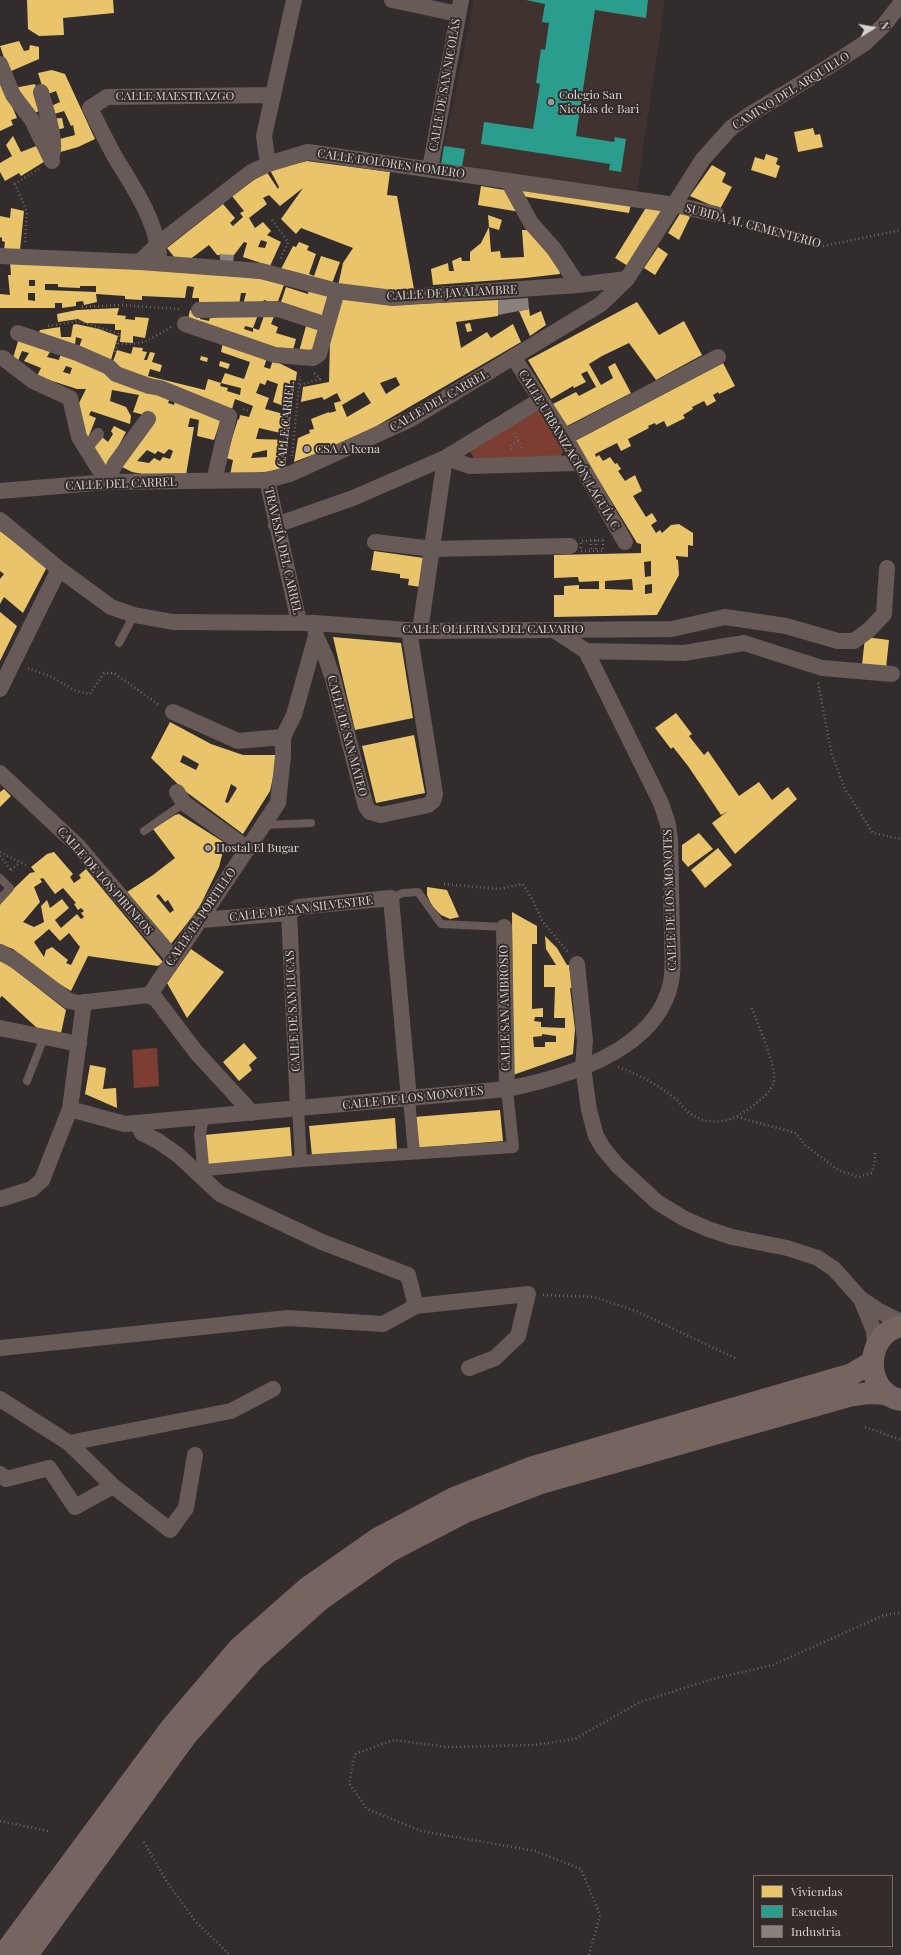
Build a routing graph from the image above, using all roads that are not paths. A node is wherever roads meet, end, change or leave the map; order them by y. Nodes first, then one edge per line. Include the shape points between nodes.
1 (294, 0) edge
2 (392, 0) edge
3 (901, 3) edge
4 (452, 6) edge
5 (0, 64) edge
6 (41, 92) dead end
7 (273, 95) junction
8 (268, 164) junction
9 (430, 169) junction
10 (508, 181) junction
11 (675, 205) junction
12 (716, 214) road end
13 (158, 244) junction
14 (0, 256) edge
15 (140, 262) junction
16 (159, 264) junction
17 (627, 279) junction
18 (578, 285) junction
19 (337, 291) junction
20 (327, 325) junction
21 (18, 333) dead end
22 (718, 357) dead end
23 (514, 358) junction
24 (7, 361) dead end
25 (540, 400) junction
26 (148, 419) dead end
27 (98, 434) dead end
28 (565, 437) junction
29 (86, 448) junction
30 (445, 458) junction
31 (578, 463) junction
32 (267, 480) junction
33 (214, 481) junction
34 (107, 482) junction
35 (0, 491) edge
36 (0, 520) edge
37 (276, 525) junction
38 (375, 542) dead end
39 (625, 542) dead end
40 (570, 546) dead end
41 (433, 549) junction
42 (59, 568) junction
43 (887, 568) dead end
44 (134, 615) junction
45 (299, 622) junction
46 (316, 629) junction
47 (554, 630) junction
48 (415, 631) junction
49 (119, 643) dead end
50 (586, 651) junction
51 (892, 674) dead end
52 (0, 689) edge
53 (174, 712) road end
54 (283, 737) junction
55 (0, 773) edge
56 (181, 797) joint
57 (311, 823) dead end
58 (263, 825) junction
59 (144, 831) dead end
60 (248, 849) junction
61 (0, 878) edge
62 (391, 898) junction
63 (0, 899) edge
64 (289, 913) junction
65 (201, 920) junction
66 (504, 927) joint
67 (0, 952) edge
68 (173, 958) junction
69 (577, 964) road end
70 (148, 995) junction
71 (84, 1002) junction
72 (0, 1028) edge
73 (44, 1037) junction
74 (79, 1044) junction
75 (583, 1067) junction
76 (28, 1081) dead end
77 (507, 1089) junction
78 (409, 1099) junction
79 (70, 1109) junction
80 (298, 1109) junction
81 (252, 1113) junction
82 (203, 1117) junction
83 (137, 1123) junction
84 (414, 1153) junction
85 (301, 1162) junction
86 (0, 1199) edge
87 (861, 1299) junction
88 (416, 1306) junction
89 (901, 1322) edge
90 (901, 1326) edge
91 (0, 1348) edge
92 (874, 1354) junction
93 (470, 1368) dead end
94 (273, 1389) dead end
95 (894, 1397) edge
96 (0, 1398) edge
97 (69, 1443) junction
98 (196, 1455) dead end
99 (0, 1474) edge
100 (113, 1486) junction
101 (3, 1955) edge
102 (27, 1955) edge

1 - 7 street
2 - 4 street
3 - 11 street, CAMINO DEL ARQUILLO via 884,25 865,43 749,114 731,128 703,159
4 - 9 street, CALLE DE SAN NICOLÁS
5 - 6 street via 13,95 32,120 51,160 51,129
7 - 8 street via 264,136
7 - 13 street, CALLE MAESTRAZGO via 107,97 90,108 140,198
8 - 9 street, CALLE DOLORES ROMERO via 308,152
8 - 13 street, CALLE DOLORES ROMERO via 250,173
9 - 10 street, CALLE DOLORES ROMERO
10 - 11 street, CALLE DOLORES ROMERO
10 - 18 street via 531,223 554,249
11 - 12 street, SUBIDA AL CEMENTERIO
11 - 17 street, CALLE DEL CARREL
13 - 15 street, CALLE DOLORES ROMERO
13 - 16 street
14 - 15 street
15 - 16 street
16 - 19 street, CALLE DE JAVALAMBRE via 261,272
17 - 18 street, CALLE DE JAVALAMBRE
17 - 23 street, CALLE DEL CARREL via 601,304
18 - 19 street, CALLE DE JAVALAMBRE via 393,298
19 - 20 street
20 - 20 street via 319,354 313,358 303,358 275,355 185,317 278,309
21 - 33 street via 76,353 109,367 122,376 160,388 229,416
22 - 28 street
23 - 25 street, CALLE URBANIZACIÓN LAGUÍA C
23 - 32 street, CALLE DEL CARREL via 411,419 290,474
24 - 29 street via 34,381 70,398 79,437
25 - 28 street, CALLE URBANIZACIÓN LAGUÍA C
25 - 30 street
26 - 34 street via 114,464
27 - 29 street
28 - 31 street, CALLE URBANIZACIÓN LAGUÍA C
29 - 34 street
30 - 31 street via 470,466
30 - 37 street via 353,498
30 - 41 street
31 - 39 street, CALLE URBANIZACIÓN LAGUÍA C
32 - 33 street, CALLE DEL CARREL
32 - 37 street, TRAVESÍA DEL CARREL
33 - 34 street, CALLE DEL CARREL
34 - 35 street, CALLE DEL CARREL
36 - 42 street, CALLE OLLERIAS DEL CALVARIO
37 - 45 street, TRAVESÍA DEL CARREL via 287,560
38 - 41 street
40 - 41 street
41 - 48 street
42 - 44 street, CALLE OLLERIAS DEL CALVARIO via 103,602
42 - 52 street
43 - 47 street, CALLE OLLERIAS DEL CALVARIO via 884,614 854,641 838,641 786,626 725,617 672,629
44 - 45 street, CALLE OLLERIAS DEL CALVARIO via 173,622
44 - 49 lane
45 - 46 street, CALLE OLLERIAS DEL CALVARIO
46 - 48 street, CALLE OLLERIAS DEL CALVARIO
46 - 48 street, CALLE DE SAN MATEO via 366,807 370,812 381,815 428,805 434,801
46 - 54 street, CALLE EL PORTILLO via 294,715
47 - 48 street, CALLE OLLERIAS DEL CALVARIO
47 - 50 street
50 - 51 street via 684,653 744,643 822,668
50 - 75 street, CALLE DE LOS MONOTES via 663,808 670,839 671,982 661,1010 647,1028 630,1043
53 - 54 street via 238,741
54 - 58 street, CALLE EL PORTILLO via 278,803
55 - 68 street, CALLE DE LOS PIRINEOS via 77,845
56 - 59 lane
56 - 60 street
57 - 58 lane
58 - 60 street, CALLE EL PORTILLO
60 - 65 street, CALLE EL PORTILLO
61 - 63 lane via 10,888
62 - 64 street, CALLE DE SAN SILVESTRE via 298,907
62 - 66 lane, CALLE DE SAN SILVESTRE via 403,893 418,892 441,924
62 - 78 street
64 - 65 street, CALLE DE SAN SILVESTRE
64 - 80 street, CALLE DE SAN LUCAS
65 - 68 street, CALLE EL PORTILLO
66 - 77 street, CALLE SAN AMBROSIO
67 - 71 street via 16,961 64,998 73,1003
68 - 70 street, CALLE EL PORTILLO
69 - 75 street via 585,1041
70 - 71 street
70 - 81 street via 156,999 196,1052
71 - 74 street
72 - 73 street
73 - 74 street
73 - 76 lane
74 - 79 street
75 - 77 street, CALLE DE LOS MONOTES via 543,1081
75 - 87 street via 589,1110 596,1136 617,1165 639,1187 663,1205 708,1229 818,1258 834,1269
77 - 78 street, CALLE DE LOS MONOTES
77 - 84 street via 513,1147
78 - 80 street, CALLE DE LOS MONOTES
78 - 84 street
79 - 83 street, CALLE DE LOS MONOTES via 114,1122
79 - 86 street via 42,1180 32,1189
80 - 81 street, CALLE DE LOS MONOTES
80 - 85 street
81 - 82 street, CALLE DE LOS MONOTES
82 - 83 street, CALLE DE LOS MONOTES
82 - 85 street via 200,1134 203,1166 206,1170
83 - 88 street via 142,1133 178,1155 220,1194 241,1206 322,1242 408,1275
84 - 85 street
87 - 89 street
87 - 92 street via 874,1331
88 - 91 street via 383,1324 288,1318
88 - 93 street via 528,1294 518,1336 495,1358
90 - 92 highway via 888,1332 881,1339
92 - 95 highway via 876,1379
92 - 101 highway via 852,1374 533,1467 454,1498 377,1539 307,1588 239,1648 170,1729
94 - 97 street via 231,1411
95 - 102 highway via 868,1393 849,1396 540,1483 465,1512 390,1551 320,1600 254,1659 186,1736
96 - 97 street
97 - 100 street
98 - 100 street via 186,1508 170,1530
99 - 100 street via 6,1479 49,1468 76,1507

